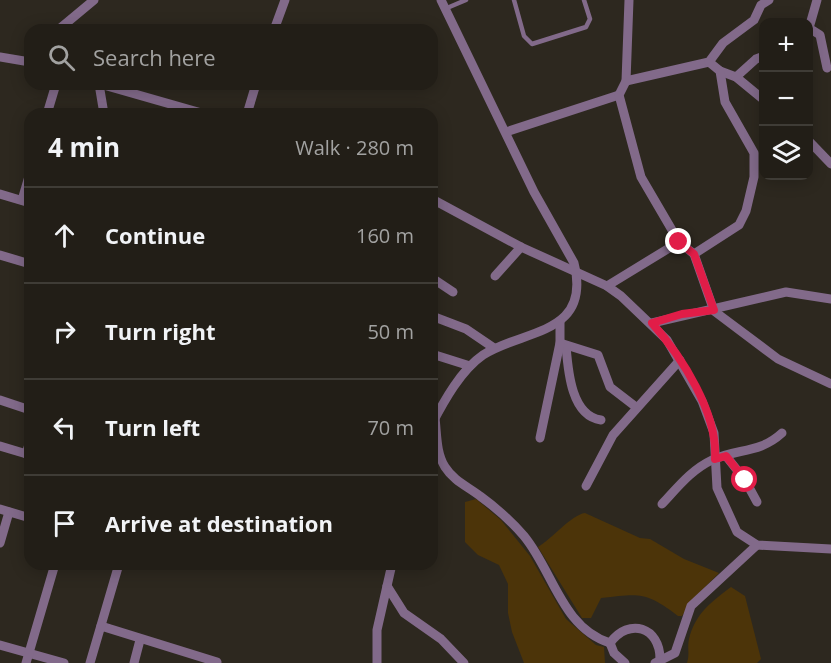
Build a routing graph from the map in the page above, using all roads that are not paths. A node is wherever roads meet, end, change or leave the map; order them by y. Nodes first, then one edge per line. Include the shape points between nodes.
1 (94, 0) edge
2 (285, 0) edge
3 (466, 0) edge
4 (514, 0) edge
5 (584, 0) edge
6 (629, 0) edge
7 (769, 0) edge
8 (818, 0) edge
9 (444, 4) edge
10 (65, 24) edge
11 (276, 24) edge
12 (0, 58) edge
13 (759, 58) edge
14 (24, 59) edge
15 (709, 62) junction
16 (827, 68) dead end
17 (720, 70) junction
18 (736, 77) junction
19 (626, 81) junction
20 (54, 90) edge
21 (100, 90) edge
22 (118, 90) edge
23 (254, 90) edge
24 (619, 95) junction
25 (759, 96) edge
26 (49, 108) edge
27 (103, 108) edge
28 (176, 108) edge
29 (249, 108) edge
30 (506, 132) junction
31 (813, 145) edge
32 (831, 164) edge
33 (0, 194) edge
34 (24, 200) edge
35 (438, 202) edge
36 (679, 242) junction
37 (521, 247) junction
38 (694, 254) junction
39 (0, 255) edge
40 (24, 262) edge
41 (576, 273) junction
42 (495, 276) dead end
43 (438, 283) edge
44 (607, 286) junction
45 (453, 292) dead end
46 (831, 298) edge
47 (714, 310) junction
48 (438, 318) edge
49 (560, 322) junction
50 (652, 323) junction
51 (563, 344) junction
52 (494, 348) junction
53 (438, 356) edge
54 (680, 360) junction
55 (470, 366) junction
56 (831, 384) edge
57 (0, 400) edge
58 (636, 407) junction
59 (24, 408) edge
60 (438, 415) edge
61 (601, 420) dead end
62 (782, 433) dead end
63 (540, 438) dead end
64 (438, 444) edge
65 (0, 446) edge
66 (24, 453) edge
67 (726, 456) junction
68 (715, 459) junction
69 (586, 486) dead end
70 (757, 502) dead end
71 (662, 504) dead end
72 (5, 511) edge
73 (24, 516) edge
74 (0, 543) edge
75 (757, 545) junction
76 (831, 549) edge
77 (53, 570) edge
78 (117, 570) edge
79 (391, 570) edge
80 (387, 586) junction
81 (101, 626) junction
82 (140, 640) junction
83 (610, 644) junction
84 (0, 645) edge
85 (28, 658) edge
86 (657, 661) edge
87 (217, 662) edge
88 (64, 663) edge
89 (90, 663) edge
90 (134, 663) edge
91 (377, 663) edge
92 (464, 663) edge
93 (625, 663) edge

1 - 10 street
2 - 11 street
3 - 9 lane
4 - 5 lane via 524,36 532,44 586,27 590,19
6 - 19 street
7 - 15 street
8 - 16 street via 809,28 820,35
9 - 30 street
12 - 14 street
13 - 18 street
15 - 17 street
15 - 19 street
17 - 18 street
17 - 38 street via 725,102 754,153 754,177 739,225
18 - 25 street
19 - 24 street
20 - 26 street
21 - 27 street
22 - 28 street
23 - 29 street
24 - 30 street
24 - 36 street via 641,177
30 - 41 street
31 - 32 street
33 - 34 street
35 - 37 street
36 - 38 street
36 - 44 street
37 - 41 street
37 - 42 street
38 - 47 street
39 - 40 street
41 - 44 street
41 - 49 street via 573,301
43 - 45 street
44 - 50 street
46 - 47 street via 786,292
47 - 50 street
47 - 56 street via 778,359
48 - 52 street via 466,329
49 - 51 street
49 - 52 street via 534,336
50 - 54 street
51 - 58 street via 598,355 612,390
51 - 61 street via 583,412 591,419
51 - 63 street
52 - 55 street
53 - 55 street
54 - 58 street
54 - 68 street via 711,422
55 - 60 street
57 - 59 street
58 - 69 street via 606,445
62 - 67 street via 764,447
64 - 83 street via 450,474 481,496 525,537 579,625
65 - 66 street
67 - 68 street
67 - 70 street
68 - 71 street via 692,472
68 - 75 street via 717,488 732,524 744,539
72 - 73 street
72 - 74 street
75 - 76 street
75 - 86 street via 691,606 675,653
77 - 85 street
78 - 81 street
79 - 80 street
80 - 91 street via 377,630
80 - 92 street via 404,613 441,639
81 - 82 street
81 - 89 street
82 - 87 street
82 - 90 street
83 - 86 street via 626,629 647,631 660,648
83 - 93 street
84 - 85 street
85 - 88 street

